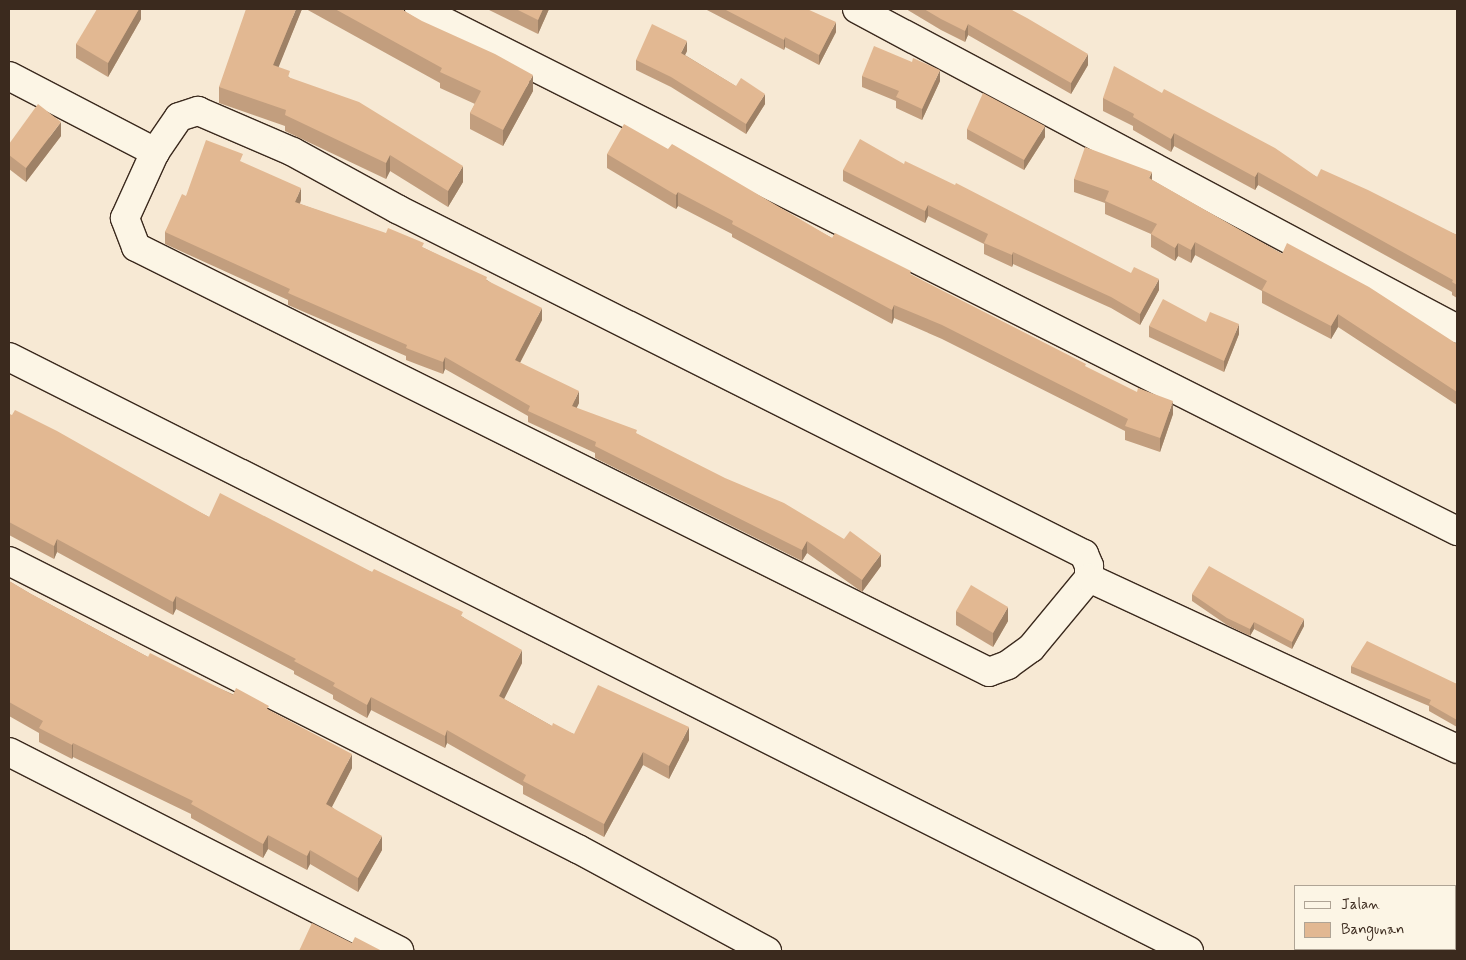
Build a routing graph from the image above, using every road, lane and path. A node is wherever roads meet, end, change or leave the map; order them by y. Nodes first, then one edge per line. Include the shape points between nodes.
1 (419, 9) edge
2 (857, 9) edge
3 (9, 76) edge
4 (155, 152) junction
5 (1457, 329) edge
6 (9, 357) edge
7 (1457, 531) edge
8 (9, 562) edge
9 (1089, 578) junction
10 (1457, 749) edge
11 (9, 752) edge
12 (398, 951) edge
13 (767, 951) edge
14 (1189, 951) edge

1 - 7 street
2 - 5 street
3 - 4 street
4 - 9 street via 178,117 198,111 293,152 397,209 1084,554
4 - 9 street via 125,218 136,247 989,672 1008,665 1031,648
6 - 14 street
8 - 13 street via 578,849
9 - 10 street
11 - 12 street

